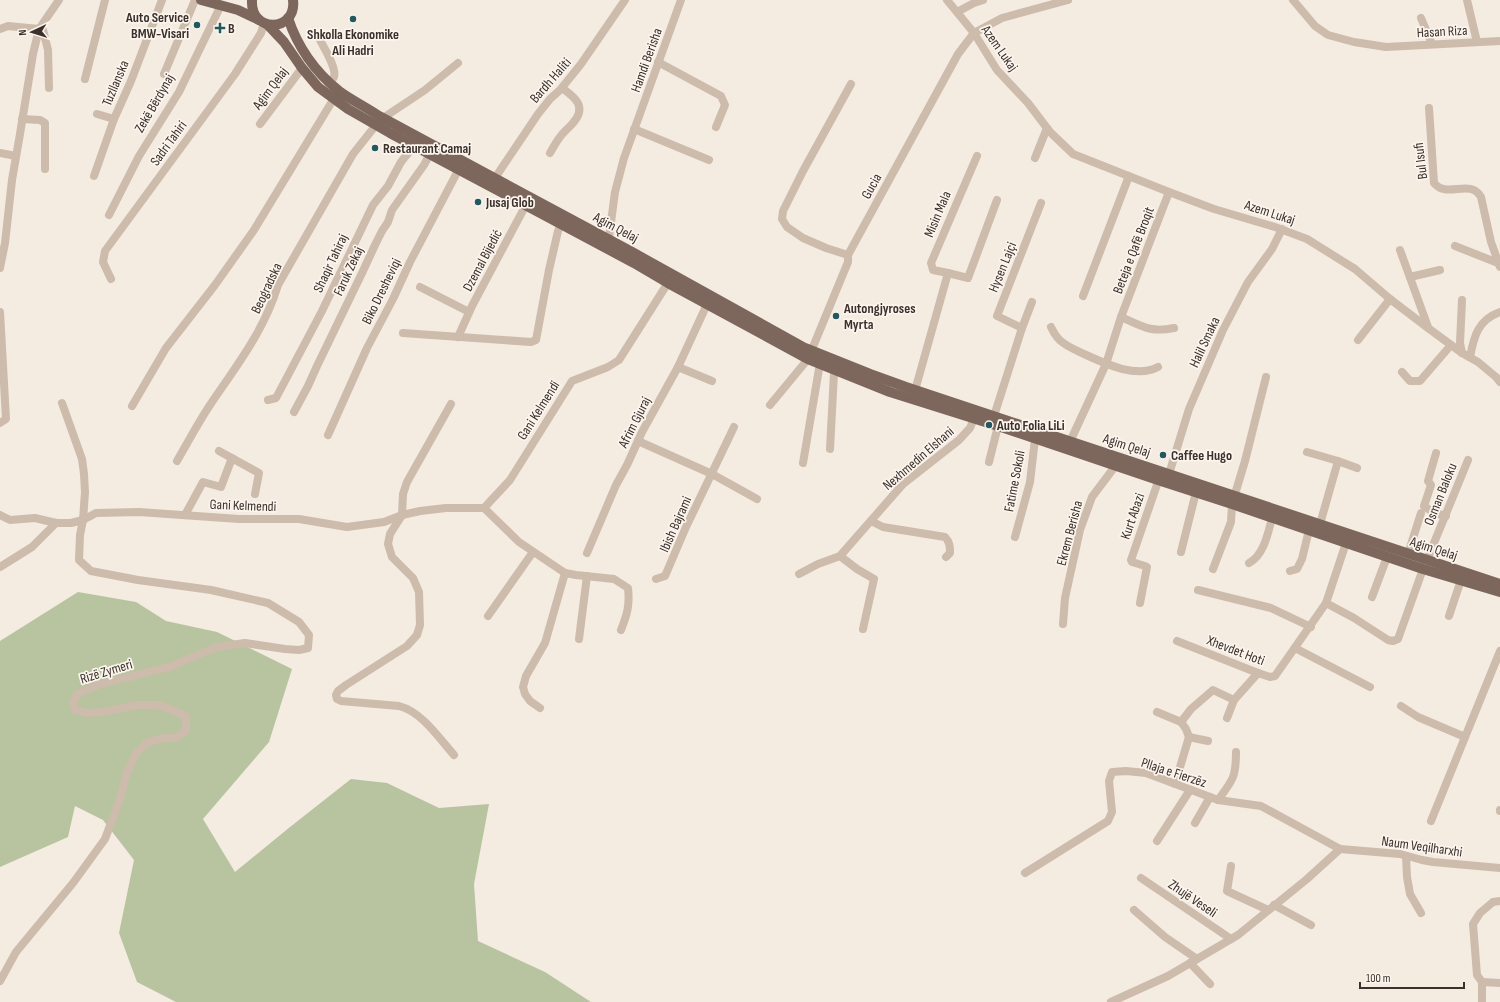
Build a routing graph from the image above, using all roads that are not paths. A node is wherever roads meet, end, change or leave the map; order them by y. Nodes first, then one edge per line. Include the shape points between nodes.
1 (59, 0) edge
2 (105, 0) edge
3 (162, 0) edge
4 (195, 0) edge
5 (201, 0) edge
6 (293, 0) edge
7 (625, 0) edge
8 (681, 0) edge
9 (946, 0) edge
10 (983, 0) edge
11 (1068, 0) edge
12 (1293, 0) edge
13 (1467, 0) edge
14 (252, 1) edge
15 (221, 5) junction
16 (957, 12) junction
17 (288, 18) junction
18 (1421, 18) dead end
19 (264, 23) junction
20 (0, 29) edge
21 (39, 29) junction
22 (974, 32) junction
23 (320, 40) dead end
24 (1500, 41) edge
25 (1477, 42) junction
26 (1432, 44) junction
27 (658, 62) junction
28 (458, 63) dead end
29 (302, 68) junction
30 (164, 74) dead end
31 (85, 79) dead end
32 (330, 83) junction
33 (851, 84) dead end
34 (49, 88) dead end
35 (562, 88) junction
36 (336, 95) junction
37 (1429, 108) dead end
38 (97, 114) dead end
39 (383, 118) junction
40 (22, 119) junction
41 (114, 119) junction
42 (260, 124) dead end
43 (376, 125) junction
44 (716, 127) dead end
45 (1047, 128) junction
46 (634, 129) junction
47 (417, 142) junction
48 (432, 150) junction
49 (0, 153) edge
50 (550, 153) dead end
51 (16, 156) junction
52 (977, 156) dead end
53 (1035, 158) dead end
54 (709, 160) dead end
55 (461, 165) junction
56 (45, 170) dead end
57 (94, 176) dead end
58 (1129, 176) junction
59 (495, 178) junction
60 (1169, 192) junction
61 (997, 200) dead end
62 (528, 201) junction
63 (1041, 203) dead end
64 (109, 215) dead end
65 (561, 224) junction
66 (1282, 229) junction
67 (609, 245) junction
68 (1455, 246) dead end
69 (1400, 250) dead end
70 (848, 255) junction
71 (1499, 265) edge
72 (0, 268) edge
73 (1440, 270) dead end
74 (948, 273) junction
75 (1410, 277) junction
76 (110, 279) dead end
77 (671, 279) junction
78 (420, 287) dead end
79 (1083, 296) dead end
80 (1390, 298) junction
81 (709, 300) junction
82 (1462, 300) dead end
83 (1032, 302) dead end
84 (0, 312) edge
85 (469, 312) junction
86 (1500, 312) edge
87 (1121, 317) junction
88 (1051, 327) dead end
89 (1022, 328) junction
90 (1174, 328) dead end
91 (1428, 328) junction
92 (403, 333) dead end
93 (458, 337) junction
94 (1358, 340) dead end
95 (1451, 345) junction
96 (1462, 353) junction
97 (810, 355) junction
98 (1470, 357) junction
99 (820, 363) junction
100 (1106, 364) junction
101 (836, 365) junction
102 (678, 367) junction
103 (1158, 367) dead end
104 (1402, 372) dead end
105 (1266, 377) dead end
106 (712, 381) dead end
107 (1500, 382) edge
108 (914, 394) junction
109 (268, 400) dead end
110 (62, 403) dead end
111 (452, 404) dead end
112 (770, 405) dead end
113 (132, 406) dead end
114 (294, 412) dead end
115 (975, 415) junction
116 (994, 416) junction
117 (0, 423) edge
118 (998, 426) junction
119 (734, 427) dead end
120 (328, 435) dead end
121 (1037, 435) junction
122 (638, 441) junction
123 (1068, 445) junction
124 (830, 449) dead end
125 (219, 451) dead end
126 (1307, 452) dead end
127 (1436, 453) dead end
128 (232, 458) junction
129 (1468, 460) dead end
130 (177, 461) dead end
131 (1338, 461) junction
132 (989, 462) dead end
133 (1118, 462) junction
134 (803, 463) dead end
135 (1357, 468) dead end
136 (712, 474) junction
137 (1163, 475) junction
138 (1196, 492) junction
139 (255, 494) dead end
140 (758, 499) dead end
141 (1234, 500) junction
142 (484, 508) junction
143 (1421, 513) dead end
144 (0, 515) edge
145 (185, 515) junction
146 (402, 515) junction
147 (1446, 516) junction
148 (1272, 518) junction
149 (10, 520) junction
150 (83, 520) junction
151 (871, 521) junction
152 (0, 523) edge
153 (56, 523) junction
154 (1320, 524) junction
155 (1309, 530) junction
156 (1015, 537) dead end
157 (1347, 538) junction
158 (533, 552) junction
159 (1181, 552) dead end
160 (586, 553) dead end
161 (1408, 554) junction
162 (840, 556) junction
163 (946, 557) dead end
164 (1387, 557) junction
165 (1249, 563) dead end
166 (1425, 564) junction
167 (0, 567) edge
168 (1213, 569) dead end
169 (1290, 571) dead end
170 (1449, 572) junction
171 (565, 573) junction
172 (799, 574) dead end
173 (588, 576) junction
174 (656, 579) dead end
175 (1460, 580) junction
176 (1500, 584) edge
177 (1198, 590) dead end
178 (1500, 592) edge
179 (1372, 597) dead end
180 (1140, 603) dead end
181 (1326, 603) junction
182 (488, 616) dead end
183 (1449, 616) dead end
184 (1063, 624) dead end
185 (1310, 627) junction
186 (863, 629) dead end
187 (621, 630) dead end
188 (580, 639) dead end
189 (1177, 641) dead end
190 (1295, 648) junction
191 (1500, 651) edge
192 (1258, 673) junction
193 (1370, 687) dead end
194 (1234, 700) junction
195 (1401, 706) dead end
196 (540, 708) dead end
197 (1157, 712) dead end
198 (1227, 718) dead end
199 (1181, 722) junction
200 (1189, 737) junction
201 (1465, 737) junction
202 (1208, 741) dead end
203 (1236, 752) dead end
204 (454, 755) dead end
205 (1175, 784) junction
206 (1190, 790) junction
207 (1210, 797) junction
208 (1218, 800) junction
209 (1431, 821) dead end
210 (1196, 823) dead end
211 (1157, 841) dead end
212 (1340, 849) junction
213 (1406, 856) junction
214 (1232, 866) dead end
215 (1500, 868) edge
216 (1025, 873) dead end
217 (1141, 878) dead end
218 (1500, 901) edge
219 (1271, 908) junction
220 (1134, 910) dead end
221 (1421, 914) dead end
222 (1311, 925) dead end
223 (1232, 939) junction
224 (1194, 961) junction
225 (0, 981) edge
226 (1482, 982) junction
227 (1500, 983) edge
228 (1210, 984) dead end
229 (1111, 1002) edge
230 (1482, 1002) edge

1 - 21 street
2 - 31 street
3 - 41 street, Tuzllanska
4 - 30 street, Zekë Bërdynaj
5 - 15 main road
6 - 17 main road via 292,13
7 - 35 street, Bardh Haliti
8 - 27 street, Hamdi Berisha
9 - 16 street, Azem Lukaj
10 - 16 street
11 - 22 street via 1002,18
12 - 26 street, Hasan Riza via 1315,26 1328,35 1386,47
13 - 25 street
14 - 15 main road
14 - 19 main road via 252,9
15 - 19 main road
15 - 64 street, Zekë Bërdynaj via 179,92 139,156
16 - 22 street, Azem Lukaj
17 - 19 main road via 281,24
17 - 32 main road, Agim Qelaj via 295,38 310,62
18 - 26 street
19 - 29 main road, Agim Qelaj via 284,42
19 - 76 street, Sadri Tahiri via 261,33 235,74 106,251 103,262
20 - 21 street via 8,26
21 - 34 street via 43,30 48,50
21 - 40 street
22 - 45 street, Azem Lukaj via 997,70
22 - 70 street, Gucia via 958,54
23 - 32 street via 334,71
24 - 25 street, Hasan Riza
25 - 26 street, Hasan Riza
27 - 44 street via 721,96 726,105
27 - 46 street, Hamdi Berisha
28 - 39 street via 425,90
29 - 36 main road, Agim Qelaj via 318,87
29 - 42 street, Agim Qelaj
32 - 36 main road, Agim Qelaj
33 - 70 street via 800,177 783,211 782,219 787,227 803,238
35 - 50 street via 577,101 580,114
35 - 59 street, Bardh Haliti via 550,98 538,114
36 - 39 main road, Agim Qelaj
36 - 43 main road, Agim Qelaj
36 - 113 street via 254,230 166,348
37 - 71 street, Bul Isufi via 1434,183 1444,189 1468,188 1478,192
38 - 41 street
39 - 43 street
39 - 47 main road, Agim Qelaj
40 - 51 street
40 - 56 street via 40,120 45,123
41 - 57 street, Tuzllanska
43 - 47 main road, Agim Qelaj
43 - 130 street, Beogradska via 353,154 315,218 278,285 263,325 252,345 193,432
45 - 53 street
45 - 58 street, Azem Lukaj via 1073,154
46 - 54 street
46 - 67 street, Hamdi Berisha via 617,182
47 - 48 main road, Agim Qelaj
47 - 109 street, Shaqir Tahiraj via 373,205 291,371 276,398
48 - 55 main road, Agim Qelaj
48 - 114 street, Faruk Zekaj via 392,210
49 - 51 street
51 - 72 street
52 - 74 street, Misin Mala via 931,263 933,270
55 - 59 main road, Agim Qelaj
55 - 62 main road, Agim Qelaj
55 - 120 street, Biko Dresheviqi via 367,348
58 - 60 street, Azem Lukaj
58 - 79 street
59 - 62 main road, Agim Qelaj
60 - 66 street, Azem Lukaj via 1214,209
60 - 87 street, Beteja e Qafë Broqit
61 - 74 street, Misin Mala via 968,278
62 - 65 main road, Agim Qelaj
62 - 67 main road, Agim Qelaj
62 - 85 street, Dzemal Bijedić
63 - 89 street, Hysen Lajçi via 997,316
65 - 67 main road, Agim Qelaj
65 - 93 street via 549,270 536,340 532,342
66 - 80 street, Azem Lukaj via 1307,239 1329,252 1355,269
66 - 137 street, Halil Smaka via 1272,249 1248,282 1223,330
67 - 77 main road, Agim Qelaj via 634,263
68 - 71 street
69 - 75 street
70 - 97 street, Gucia via 848,262
73 - 75 street
74 - 108 street
75 - 91 street
77 - 81 main road, Agim Qelaj
77 - 142 street, Gani Kelmendi via 619,360 572,382 510,480
78 - 85 street
80 - 91 street, Azem Lukaj
80 - 94 street
81 - 97 main road, Agim Qelaj
81 - 102 street, Afrim Gjuraj
82 - 96 street
83 - 89 street
84 - 117 street via 6,419
85 - 93 street, Dzemal Bijedić
86 - 98 street via 1479,326
87 - 90 street via 1148,329 1160,331
87 - 100 street, Beteja e Qafë Broqit
88 - 100 street via 1055,336 1063,343
89 - 116 street
91 - 95 street, Azem Lukaj
92 - 93 street
95 - 96 street, Azem Lukaj
95 - 104 street via 1420,381 1410,381
96 - 98 street, Azem Lukaj
97 - 99 main road, Agim Qelaj
97 - 101 main road, Agim Qelaj
97 - 112 street
98 - 107 street, Azem Lukaj
99 - 101 main road, Agim Qelaj
99 - 134 street
100 - 103 street via 1132,371 1152,370
100 - 123 street, Beteja e Qafë Broqit
101 - 108 main road, Agim Qelaj via 890,392
101 - 124 street
102 - 106 street
102 - 122 street, Afrim Gjuraj
105 - 141 street
108 - 115 main road, Agim Qelaj
110 - 150 street via 82,458 85,492
111 - 146 street via 407,482 403,494
115 - 116 main road, Agim Qelaj
115 - 118 main road, Agim Qelaj
115 - 151 street, Nexhmedin Elshani via 970,428 959,440 903,484
116 - 121 main road, Agim Qelaj
118 - 121 main road, Agim Qelaj
118 - 132 street
119 - 136 street, Ibish Bajrami
121 - 123 main road, Agim Qelaj
121 - 156 street, Fatime Sokoli via 1030,482
122 - 136 street
122 - 160 street, Afrim Gjuraj
123 - 133 main road, Agim Qelaj
125 - 128 street
126 - 131 street
127 - 147 street via 1428,476 1431,485 1424,506 1434,513
128 - 139 street via 258,473
128 - 145 street via 221,487 203,482
129 - 147 street, Osman Baloku
131 - 135 street
131 - 154 street
133 - 137 main road, Agim Qelaj
133 - 184 street, Ekrem Berisha via 1094,494 1080,530 1065,598
136 - 140 street
136 - 174 street, Ibish Bajrami via 665,576
137 - 138 main road, Agim Qelaj
137 - 141 main road, Agim Qelaj
137 - 180 street, Kurt Abazi via 1131,560 1147,567
138 - 141 main road, Agim Qelaj
138 - 159 street
141 - 148 main road, Agim Qelaj
141 - 154 main road, Agim Qelaj
141 - 168 street via 1231,522
142 - 146 street, Gani Kelmendi via 446,508
142 - 158 street
143 - 161 street
144 - 149 street
145 - 146 street, Gani Kelmendi via 239,520 298,519 347,527 384,522
145 - 150 street, Gani Kelmendi via 96,513
146 - 204 street via 390,534 388,544 392,557 413,578 419,592 420,625 417,635 407,646 346,685 336,695 341,701 407,708 417,714
147 - 166 street, Osman Baloku
148 - 155 main road, Agim Qelaj
148 - 165 street via 1259,553
149 - 152 street, Gani Kelmendi
149 - 153 street, Gani Kelmendi via 34,518
150 - 153 street, Gani Kelmendi
150 - 225 street, Rizë Zymeri via 79,560 91,571 211,590 268,603 299,622 309,635 308,648 285,649 245,643 217,647 169,667 101,684 77,694 73,702 75,710 87,713 137,705 160,705 186,716 186,730 176,738 148,742 137,752 127,772 105,839 16,952
151 - 162 street, Nexhmedin Elshani
151 - 163 street via 883,527 945,537 950,547 950,553
153 - 167 street via 32,547
154 - 157 main road, Agim Qelaj
155 - 157 main road, Agim Qelaj
155 - 169 street via 1302,559 1296,569
157 - 161 main road, Agim Qelaj
157 - 164 main road, Agim Qelaj
157 - 181 street, Xhevdet Hoti
158 - 171 street
158 - 182 street
161 - 166 main road, Agim Qelaj
162 - 172 street, Nexhmedin Elshani
162 - 186 street via 874,579
164 - 166 main road, Agim Qelaj
164 - 179 street
166 - 170 main road, Agim Qelaj
166 - 181 street, Osman Baloku via 1398,639 1388,640
170 - 175 main road, Agim Qelaj
170 - 176 main road, Agim Qelaj
171 - 173 street
171 - 196 street via 545,643 526,676 523,687 530,701
173 - 187 street via 614,579 628,588 629,601
173 - 188 street
175 - 178 main road, Agim Qelaj
175 - 183 street, Agim Qelaj
177 - 185 street via 1271,608
181 - 185 street, Xhevdet Hoti
185 - 190 street, Xhevdet Hoti
189 - 192 street, Xhevdet Hoti
190 - 192 street, Xhevdet Hoti via 1275,676
190 - 193 street
191 - 201 street
192 - 194 street
194 - 198 street
194 - 199 street via 1213,690 1191,709
195 - 201 street via 1418,717
197 - 199 street
199 - 200 street
200 - 202 street
200 - 205 street
201 - 209 street
203 - 208 street via 1233,780
205 - 206 street, Pllaja e Fierzëz
205 - 216 street, Pllaja e Fierzëz via 1146,773 1112,772 1109,781 1112,812 1108,821
206 - 207 street, Pllaja e Fierzëz
206 - 211 street
207 - 208 street, Pllaja e Fierzëz
207 - 210 street
208 - 212 street, Pllaja e Fierzëz via 1261,806
212 - 213 street, Naum Veqilharxhi
212 - 219 street
213 - 215 street, Naum Veqilharxhi via 1427,861
213 - 221 street via 1410,894
214 - 219 street, Zhujë Veseli via 1227,891
217 - 223 street, Zhujë Veseli
218 - 226 street via 1493,902 1480,913 1473,924 1477,975
219 - 222 street, Zhujë Veseli
219 - 223 street
220 - 224 street
223 - 224 street
224 - 228 street
224 - 229 street
226 - 227 street
226 - 230 street

